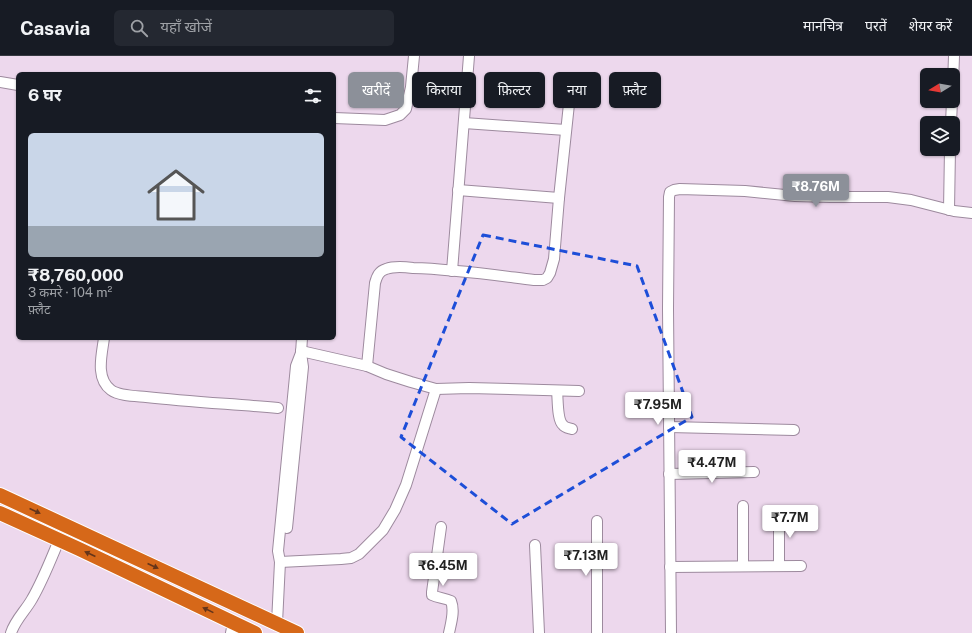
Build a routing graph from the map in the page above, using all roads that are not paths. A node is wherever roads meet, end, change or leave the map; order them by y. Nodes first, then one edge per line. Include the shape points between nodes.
1 (414, 56) edge
2 (469, 56) edge
3 (954, 56) edge
4 (954, 68) edge
5 (0, 82) edge
6 (16, 84) edge
7 (569, 108) edge
8 (336, 118) edge
9 (464, 123) junction
10 (566, 130) junction
11 (950, 156) edge
12 (458, 190) junction
13 (559, 198) junction
14 (949, 210) junction
15 (972, 213) edge
16 (452, 270) junction
17 (104, 340) edge
18 (302, 340) edge
19 (301, 352) junction
20 (367, 366) junction
21 (436, 389) junction
22 (557, 390) junction
23 (579, 392) dead end
24 (278, 408) dead end
25 (669, 428) junction
26 (572, 429) dead end
27 (794, 430) dead end
28 (754, 472) dead end
29 (669, 474) junction
30 (0, 495) edge
31 (743, 506) dead end
32 (0, 513) edge
33 (777, 513) dead end
34 (598, 521) dead end
35 (441, 526) dead end
36 (59, 540) junction
37 (535, 545) dead end
38 (280, 562) junction
39 (743, 566) junction
40 (779, 566) junction
41 (801, 566) dead end
42 (670, 567) junction
43 (277, 624) junction
44 (232, 628) edge
45 (11, 633) edge
46 (255, 633) edge
47 (297, 633) edge
48 (449, 633) edge
49 (539, 633) edge
50 (597, 633) edge
51 (671, 633) edge

1 - 8 street via 411,87 406,108 400,115 386,120
2 - 9 street
3 - 4 street
5 - 6 street
7 - 10 street
9 - 10 street
9 - 12 street
10 - 13 street
11 - 14 street
12 - 13 street
12 - 16 street
13 - 16 street via 554,260 547,278 534,280
14 - 15 street
14 - 25 street via 888,197 830,198 680,189 670,192
16 - 20 street via 400,267 380,271 375,283
17 - 24 street via 101,374 111,390 119,394
18 - 19 street
19 - 20 street
19 - 38 street via 303,368 285,551
20 - 21 street
21 - 22 street
21 - 38 street via 406,485 396,510 383,530 359,554 351,558
22 - 23 street
22 - 26 street via 560,420 562,425
25 - 27 street
25 - 29 street
28 - 29 street
29 - 42 street
30 -> 43 highway
31 - 39 street
32 - 36 highway
33 - 40 street
34 - 50 street
35 - 48 street via 432,595 451,601 453,610
44 -> 36 highway via 139,577
36 - 45 street via 32,600
37 - 49 street
38 - 43 street
39 - 40 street
39 - 42 street
40 - 41 street
42 - 51 street
43 - 47 highway
44 - 46 highway

